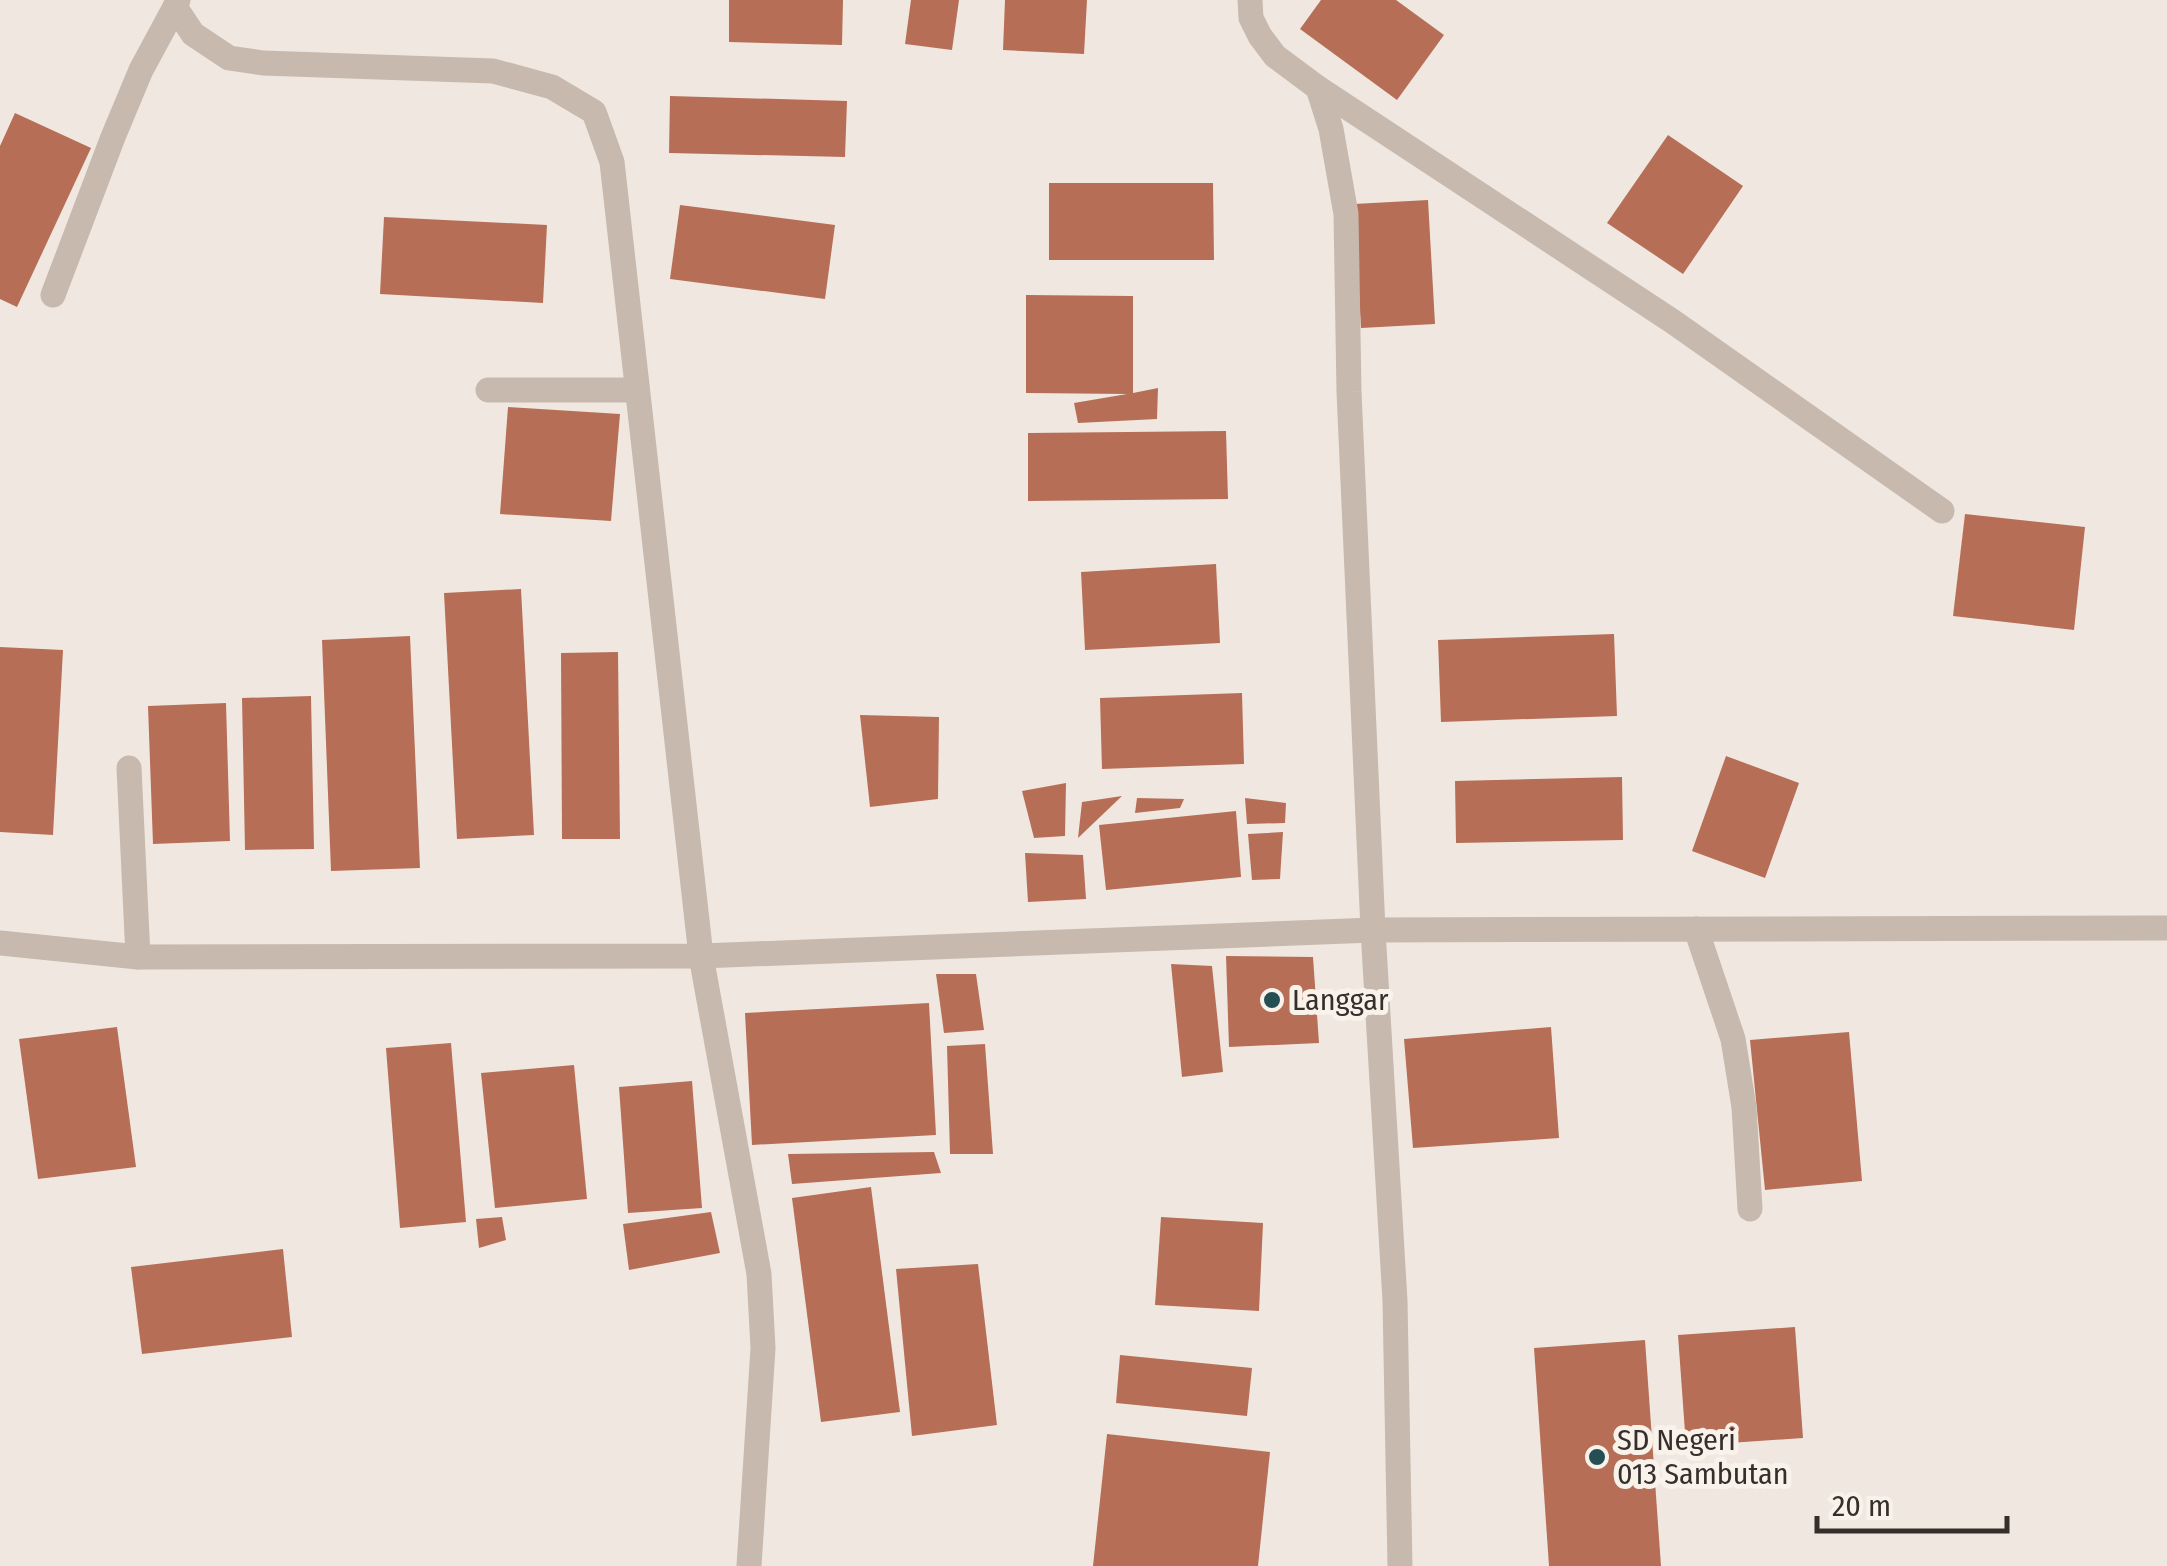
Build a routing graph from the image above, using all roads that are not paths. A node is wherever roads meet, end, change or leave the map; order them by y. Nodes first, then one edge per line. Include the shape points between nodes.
1 (1250, 0) edge
2 (177, 3) edge
3 (1318, 88) junction
4 (53, 294) dead end
5 (488, 390) dead end
6 (638, 390) junction
7 (1942, 510) dead end
8 (129, 768) dead end
9 (2167, 928) edge
10 (1696, 929) junction
11 (1373, 930) junction
12 (0, 943) edge
13 (701, 956) junction
14 (138, 957) junction
15 (1750, 1209) dead end
16 (749, 1566) edge
17 (1400, 1566) edge

1 - 3 street via 1260,36
2 - 4 street via 141,70
2 - 6 street via 194,34 229,58 494,71 552,87 594,112 612,162
3 - 7 street
3 - 11 street via 1346,214
5 - 6 street
6 - 13 street
8 - 14 street
9 - 10 street
10 - 11 street
10 - 15 street via 1733,1039
11 - 13 street
11 - 17 street via 1395,1301
12 - 14 street
13 - 14 street
13 - 16 street via 759,1274 763,1348

